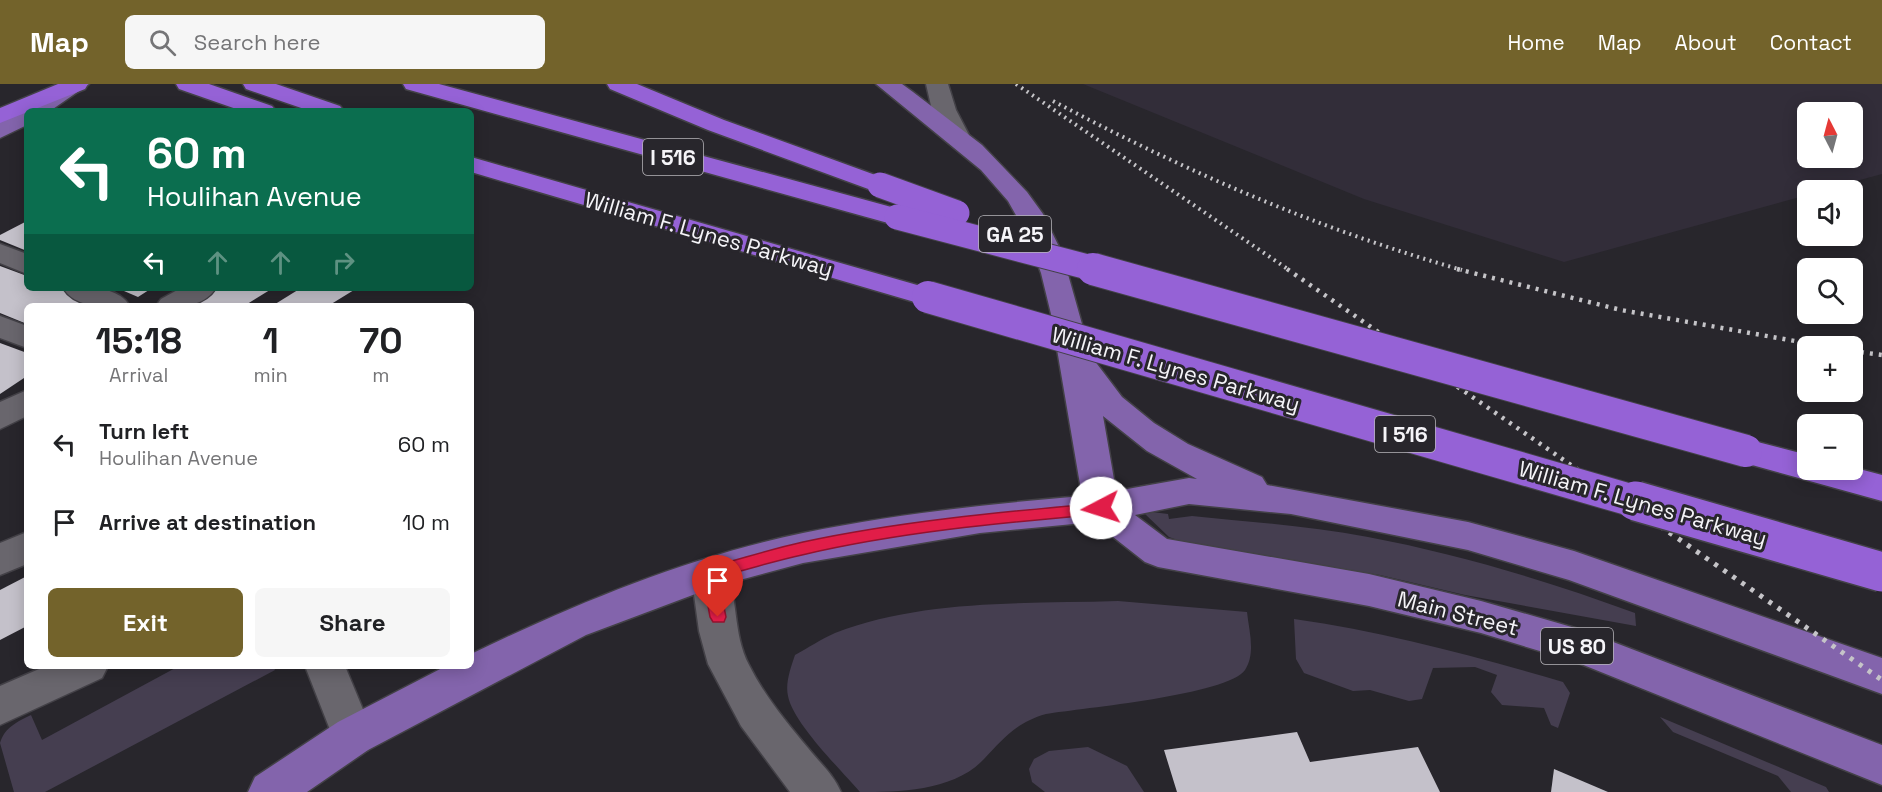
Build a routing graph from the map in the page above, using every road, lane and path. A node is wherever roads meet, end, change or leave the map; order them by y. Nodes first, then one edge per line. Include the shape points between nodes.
1 (78, 84) edge
2 (254, 84) edge
3 (414, 84) edge
4 (618, 84) edge
5 (887, 84) edge
6 (937, 84) edge
7 (195, 87) edge
8 (38, 108) edge
9 (255, 108) edge
10 (323, 108) edge
11 (0, 117) edge
12 (24, 117) edge
13 (0, 131) edge
14 (957, 135) junction
15 (475, 166) edge
16 (0, 252) edge
17 (24, 264) edge
18 (1150, 284) junction
19 (83, 291) edge
20 (197, 291) edge
21 (109, 303) edge
22 (176, 303) edge
23 (0, 326) edge
24 (24, 337) edge
25 (1074, 355) junction
26 (24, 403) edge
27 (0, 417) edge
28 (1797, 465) edge
29 (1851, 480) edge
30 (1882, 488) edge
31 (1290, 501) junction
32 (1101, 508) junction
33 (24, 548) edge
34 (0, 560) edge
35 (1882, 572) edge
36 (710, 573) junction
37 (81, 669) edge
38 (326, 669) edge
39 (1874, 673) edge
40 (0, 706) edge
41 (352, 736) junction
42 (1882, 765) edge
43 (270, 792) edge
44 (819, 792) edge

1 - 8 main road
1 - 11 highway
2 - 10 highway
3 - 18 highway, I 516, bridge
4 - 18 highway, GA 25, bridge via 716,125
5 - 14 main road
6 - 14 street
7 - 9 highway
12 - 13 main road
14 - 25 main road via 1019,198 1043,238 1063,299
15 - 35 highway, William F. Lynes Parkway / I 516, bridge
16 - 17 street
18 - 28 highway, I 516, bridge
19 - 21 street
20 - 22 street
23 - 24 street
25 - 31 main road via 1111,404 1149,437 1202,468
25 - 32 main road
26 - 27 street
29 - 30 highway
31 - 32 main road via 1189,491
31 - 39 main road via 1468,536 1574,566
32 - 36 main road via 916,529 803,548
32 - 42 main road, Main Street / US 80 via 1158,552 1369,590 1481,617 1582,647
33 - 34 street
36 - 41 main road via 572,623
36 - 44 street via 727,661 735,680
37 - 40 street
38 - 41 street
41 - 43 main road

